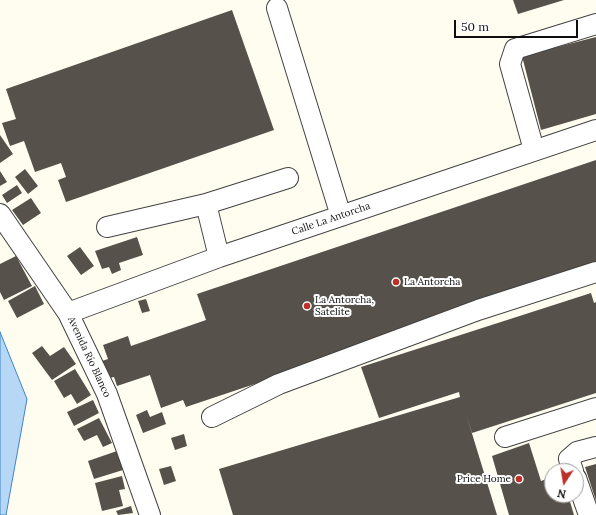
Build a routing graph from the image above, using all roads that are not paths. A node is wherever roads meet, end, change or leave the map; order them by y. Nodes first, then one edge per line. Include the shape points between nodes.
1 (277, 8) dead end
2 (596, 24) edge
3 (596, 130) edge
4 (534, 150) junction
5 (288, 178) dead end
6 (206, 204) junction
7 (0, 214) edge
8 (341, 216) junction
9 (107, 228) dead end
10 (218, 257) junction
11 (596, 272) edge
12 (68, 313) junction
13 (596, 408) edge
14 (212, 417) dead end
15 (505, 437) dead end
16 (596, 446) edge
17 (570, 463) edge
18 (584, 499) edge
19 (150, 515) edge
20 (590, 515) edge

1 - 8 street
2 - 4 street via 516,49 510,64
3 - 4 street, Calle La Antorcha
4 - 8 street, Calle La Antorcha
5 - 6 street
6 - 9 street
6 - 10 street
7 - 12 street, Avenida Río Blanco
8 - 10 street, Calle La Antorcha
10 - 12 street, Calle La Antorcha
11 - 14 street via 478,310 279,384
12 - 19 street, Avenida Río Blanco via 107,394
13 - 15 street
16 - 17 street via 577,452 569,460
18 - 20 street

